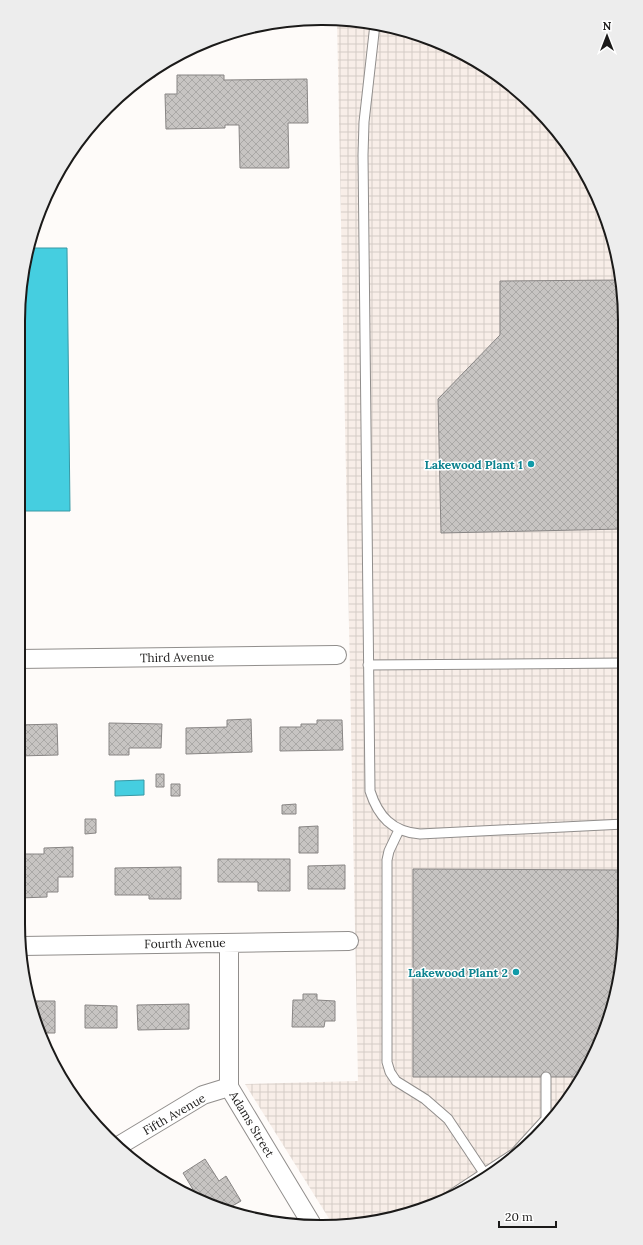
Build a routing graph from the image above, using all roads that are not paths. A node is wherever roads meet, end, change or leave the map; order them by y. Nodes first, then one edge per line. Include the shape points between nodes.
1 (374, 30) edge
2 (337, 655) dead end
3 (25, 659) edge
4 (618, 663) edge
5 (368, 664) junction
6 (618, 824) edge
7 (399, 830) junction
8 (349, 941) dead end
9 (229, 943) junction
10 (26, 946) edge
11 (546, 1077) dead end
12 (229, 1087) junction
13 (546, 1117) edge
14 (123, 1143) edge
15 (483, 1172) edge
16 (309, 1219) edge

1 - 5 lane via 363,155
2 - 3 street, Third Avenue
4 - 5 lane
5 - 7 lane via 370,790 380,813
6 - 7 lane via 420,834
7 - 15 lane via 387,860 387,1062 396,1081 425,1098 448,1119
8 - 9 street, Fourth Avenue
9 - 10 street, Fourth Avenue
9 - 12 street, Adams Street
11 - 13 lane
12 - 14 street, Fifth Avenue via 203,1095
12 - 16 street, Adams Street

